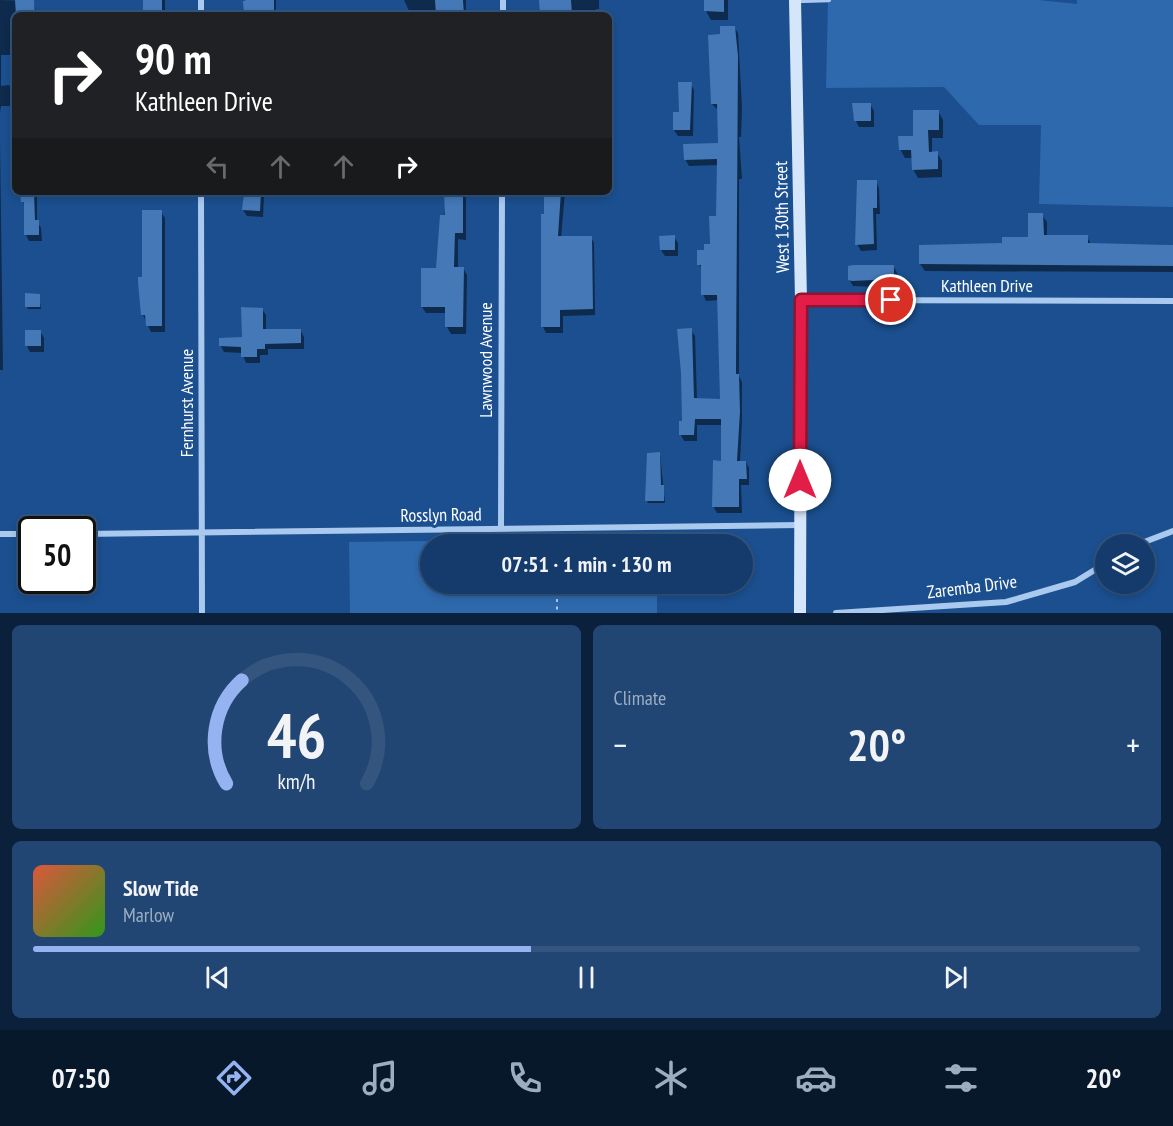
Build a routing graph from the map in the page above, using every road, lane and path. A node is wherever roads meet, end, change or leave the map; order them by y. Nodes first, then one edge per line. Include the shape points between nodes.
1 (795, 0) edge
2 (829, 0) edge
3 (201, 195) edge
4 (502, 195) edge
5 (801, 300) junction
6 (1173, 302) edge
7 (800, 525) junction
8 (501, 529) junction
9 (1173, 531) edge
10 (0, 534) edge
11 (18, 534) edge
12 (96, 534) edge
13 (202, 534) junction
14 (1155, 538) edge
15 (1095, 570) edge
16 (557, 594) edge
17 (202, 613) edge
18 (558, 613) edge
19 (800, 613) edge
20 (836, 613) edge

1 - 2 lane
1 - 5 main road, West 130th Street
3 - 13 street, Fernhurst Avenue
4 - 8 street, Lawnwood Avenue
5 - 6 street, Kathleen Drive
5 - 7 main road, West 130th Street
7 - 8 street, Rosslyn Road
7 - 19 main road, West 130th Street
8 - 13 street, Rosslyn Road
9 - 14 street
10 - 11 street
12 - 13 street, Rosslyn Road
13 - 17 street, Fernhurst Avenue
15 - 20 street, Zaremba Drive via 1075,582 1006,602
16 - 18 path

